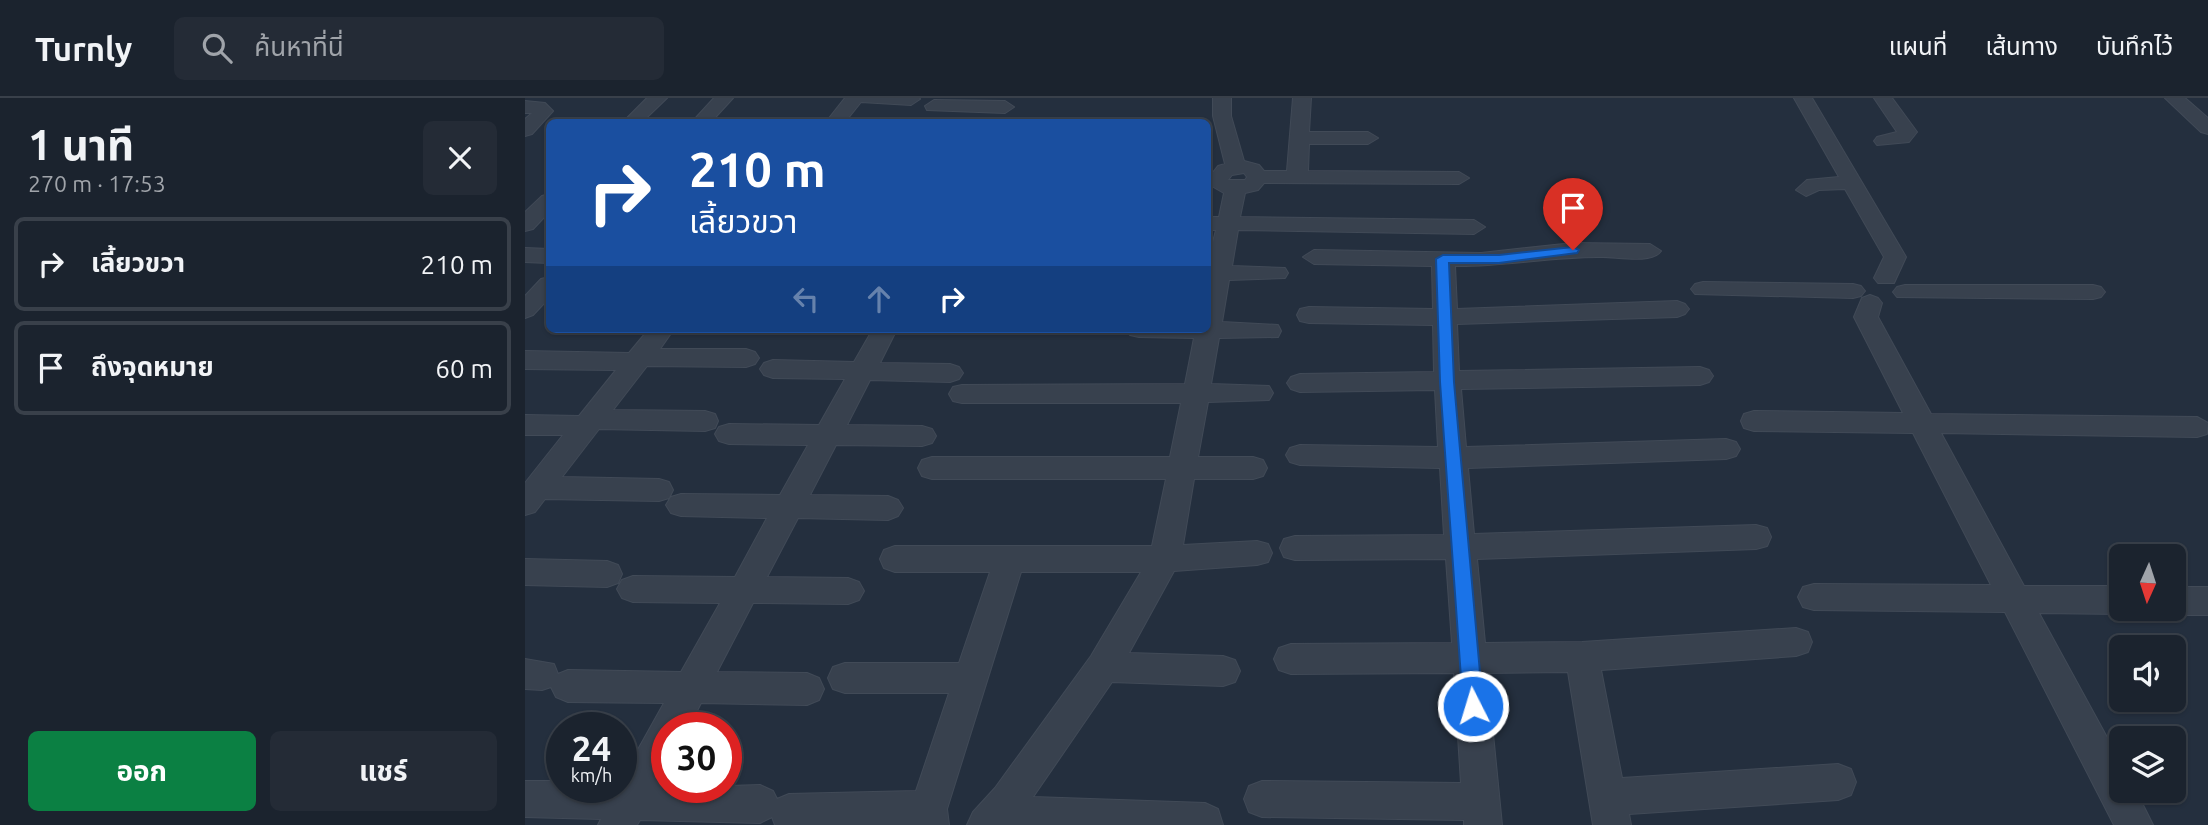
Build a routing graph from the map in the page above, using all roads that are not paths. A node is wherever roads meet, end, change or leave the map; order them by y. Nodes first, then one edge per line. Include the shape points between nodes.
1 (658, 98) edge
2 (724, 98) edge
3 (855, 98) edge
4 (866, 98) edge
5 (1222, 98) edge
6 (1302, 98) edge
7 (1803, 98) edge
8 (1883, 98) edge
9 (2174, 98) edge
10 (911, 99) edge
11 (934, 106) dead end
12 (525, 107) edge
13 (1007, 109) edge
14 (635, 119) edge
15 (704, 119) edge
16 (838, 119) edge
17 (2208, 128) edge
18 (525, 130) edge
19 (1216, 131) edge
20 (1300, 138) junction
21 (1368, 138) dead end
22 (1884, 141) dead end
23 (1224, 177) edge
24 (1297, 178) junction
25 (1459, 178) dead end
26 (1854, 183) junction
27 (1805, 190) dead end
28 (546, 203) edge
29 (1218, 223) edge
30 (525, 224) edge
31 (1474, 227) dead end
32 (1650, 251) dead end
33 (525, 255) edge
34 (546, 256) edge
35 (1314, 257) dead end
36 (1443, 259) junction
37 (1277, 272) dead end
38 (1213, 273) edge
39 (1895, 285) junction
40 (546, 287) edge
41 (1703, 289) dead end
42 (2093, 292) dead end
43 (1861, 297) junction
44 (1211, 302) edge
45 (526, 307) edge
46 (1677, 309) dead end
47 (1309, 315) dead end
48 (1443, 317) junction
49 (1211, 330) edge
50 (1269, 331) dead end
51 (659, 333) edge
52 (883, 333) edge
53 (1208, 333) edge
54 (745, 358) dead end
55 (638, 359) junction
56 (525, 360) edge
57 (773, 369) dead end
58 (862, 371) junction
59 (1700, 376) dead end
60 (1447, 382) junction
61 (1300, 383) dead end
62 (1260, 393) dead end
63 (1196, 394) junction
64 (1754, 421) dead end
65 (589, 423) junction
66 (1921, 423) junction
67 (525, 425) edge
68 (2197, 427) dead end
69 (828, 435) junction
70 (922, 436) dead end
71 (1726, 449) dead end
72 (1300, 455) dead end
73 (1453, 458) junction
74 (932, 468) dead end
75 (1253, 468) dead end
76 (1182, 469) junction
77 (529, 498) edge
78 (789, 506) junction
79 (888, 508) dead end
80 (1756, 537) dead end
81 (1461, 547) junction
82 (1295, 548) dead end
83 (1257, 553) dead end
84 (895, 559) dead end
85 (1010, 559) junction
86 (1165, 559) junction
87 (525, 572) edge
88 (744, 590) junction
89 (848, 591) dead end
90 (1814, 597) dead end
91 (2015, 598) junction
92 (2109, 600) edge
93 (2186, 601) edge
94 (2208, 601) edge
95 (1796, 642) dead end
96 (1582, 657) junction
97 (1291, 659) dead end
98 (1469, 659) junction
99 (1103, 667) junction
100 (1223, 671) dead end
101 (545, 678) edge
102 (845, 678) dead end
103 (971, 678) junction
104 (691, 688) junction
105 (807, 689) dead end
106 (678, 712) edge
107 (651, 761) edge
108 (1838, 782) dead end
109 (525, 799) edge
110 (1262, 799) dead end
111 (1610, 811) edge
112 (623, 813) edge
113 (1482, 814) edge
114 (929, 817) edge
115 (991, 820) edge
116 (1205, 822) dead end
117 (2134, 825) edge

1 - 14 street
2 - 15 street
3 - 16 street
4 - 10 street
5 - 19 street
6 - 20 street
7 - 26 street
8 - 22 street via 1907,132 1902,138
9 - 17 street
11 - 13 street
12 - 18 street via 544,111
19 - 23 street
20 - 21 street
20 - 24 street
23 - 24 street via 1252,169 1258,177
23 - 29 street
24 - 25 street
26 - 27 street via 1810,184
26 - 39 street via 1895,257
28 - 30 street
29 - 31 street
29 - 38 street
32 - 36 street via 1573,250 1499,259
33 - 34 street
35 - 36 street
36 - 48 street
37 - 38 street
38 - 44 street
39 - 42 street
39 - 43 street via 1905,300 1898,306
40 - 45 street
41 - 43 street
43 - 66 street
46 - 48 street
47 - 48 street
48 - 60 street
49 - 50 street
51 - 55 street
52 - 58 street
53 - 63 street
54 - 55 street
55 - 56 street
55 - 65 street
57 - 58 street
58 - 63 street via 956,383
58 - 69 street
59 - 60 street
60 - 61 street
60 - 73 street
62 - 63 street
63 - 76 street
64 - 66 street
65 - 67 street
65 - 69 street
65 - 77 street
66 - 68 street
66 - 91 street
69 - 70 street
69 - 78 street
71 - 73 street
72 - 73 street
73 - 81 street
74 - 76 street
75 - 76 street
76 - 86 street
77 - 78 street via 670,498
78 - 79 street
78 - 88 street
80 - 81 street
81 - 82 street
81 - 98 street
83 - 86 street
84 - 85 street
85 - 86 street
85 - 103 street
86 - 99 street
87 - 88 street
88 - 89 street
88 - 104 street
90 - 91 street
91 - 92 street
91 - 117 street
93 - 94 street
95 - 96 street
96 - 98 street
96 - 111 street
97 - 98 street
98 - 113 street
99 - 100 street
99 - 115 street
101 - 104 street
102 - 103 street
103 - 114 street
104 - 105 street
104 - 106 street
107 - 112 street
108 - 111 street
109 - 112 street
110 - 113 street
112 - 114 street via 774,808
115 - 116 street

